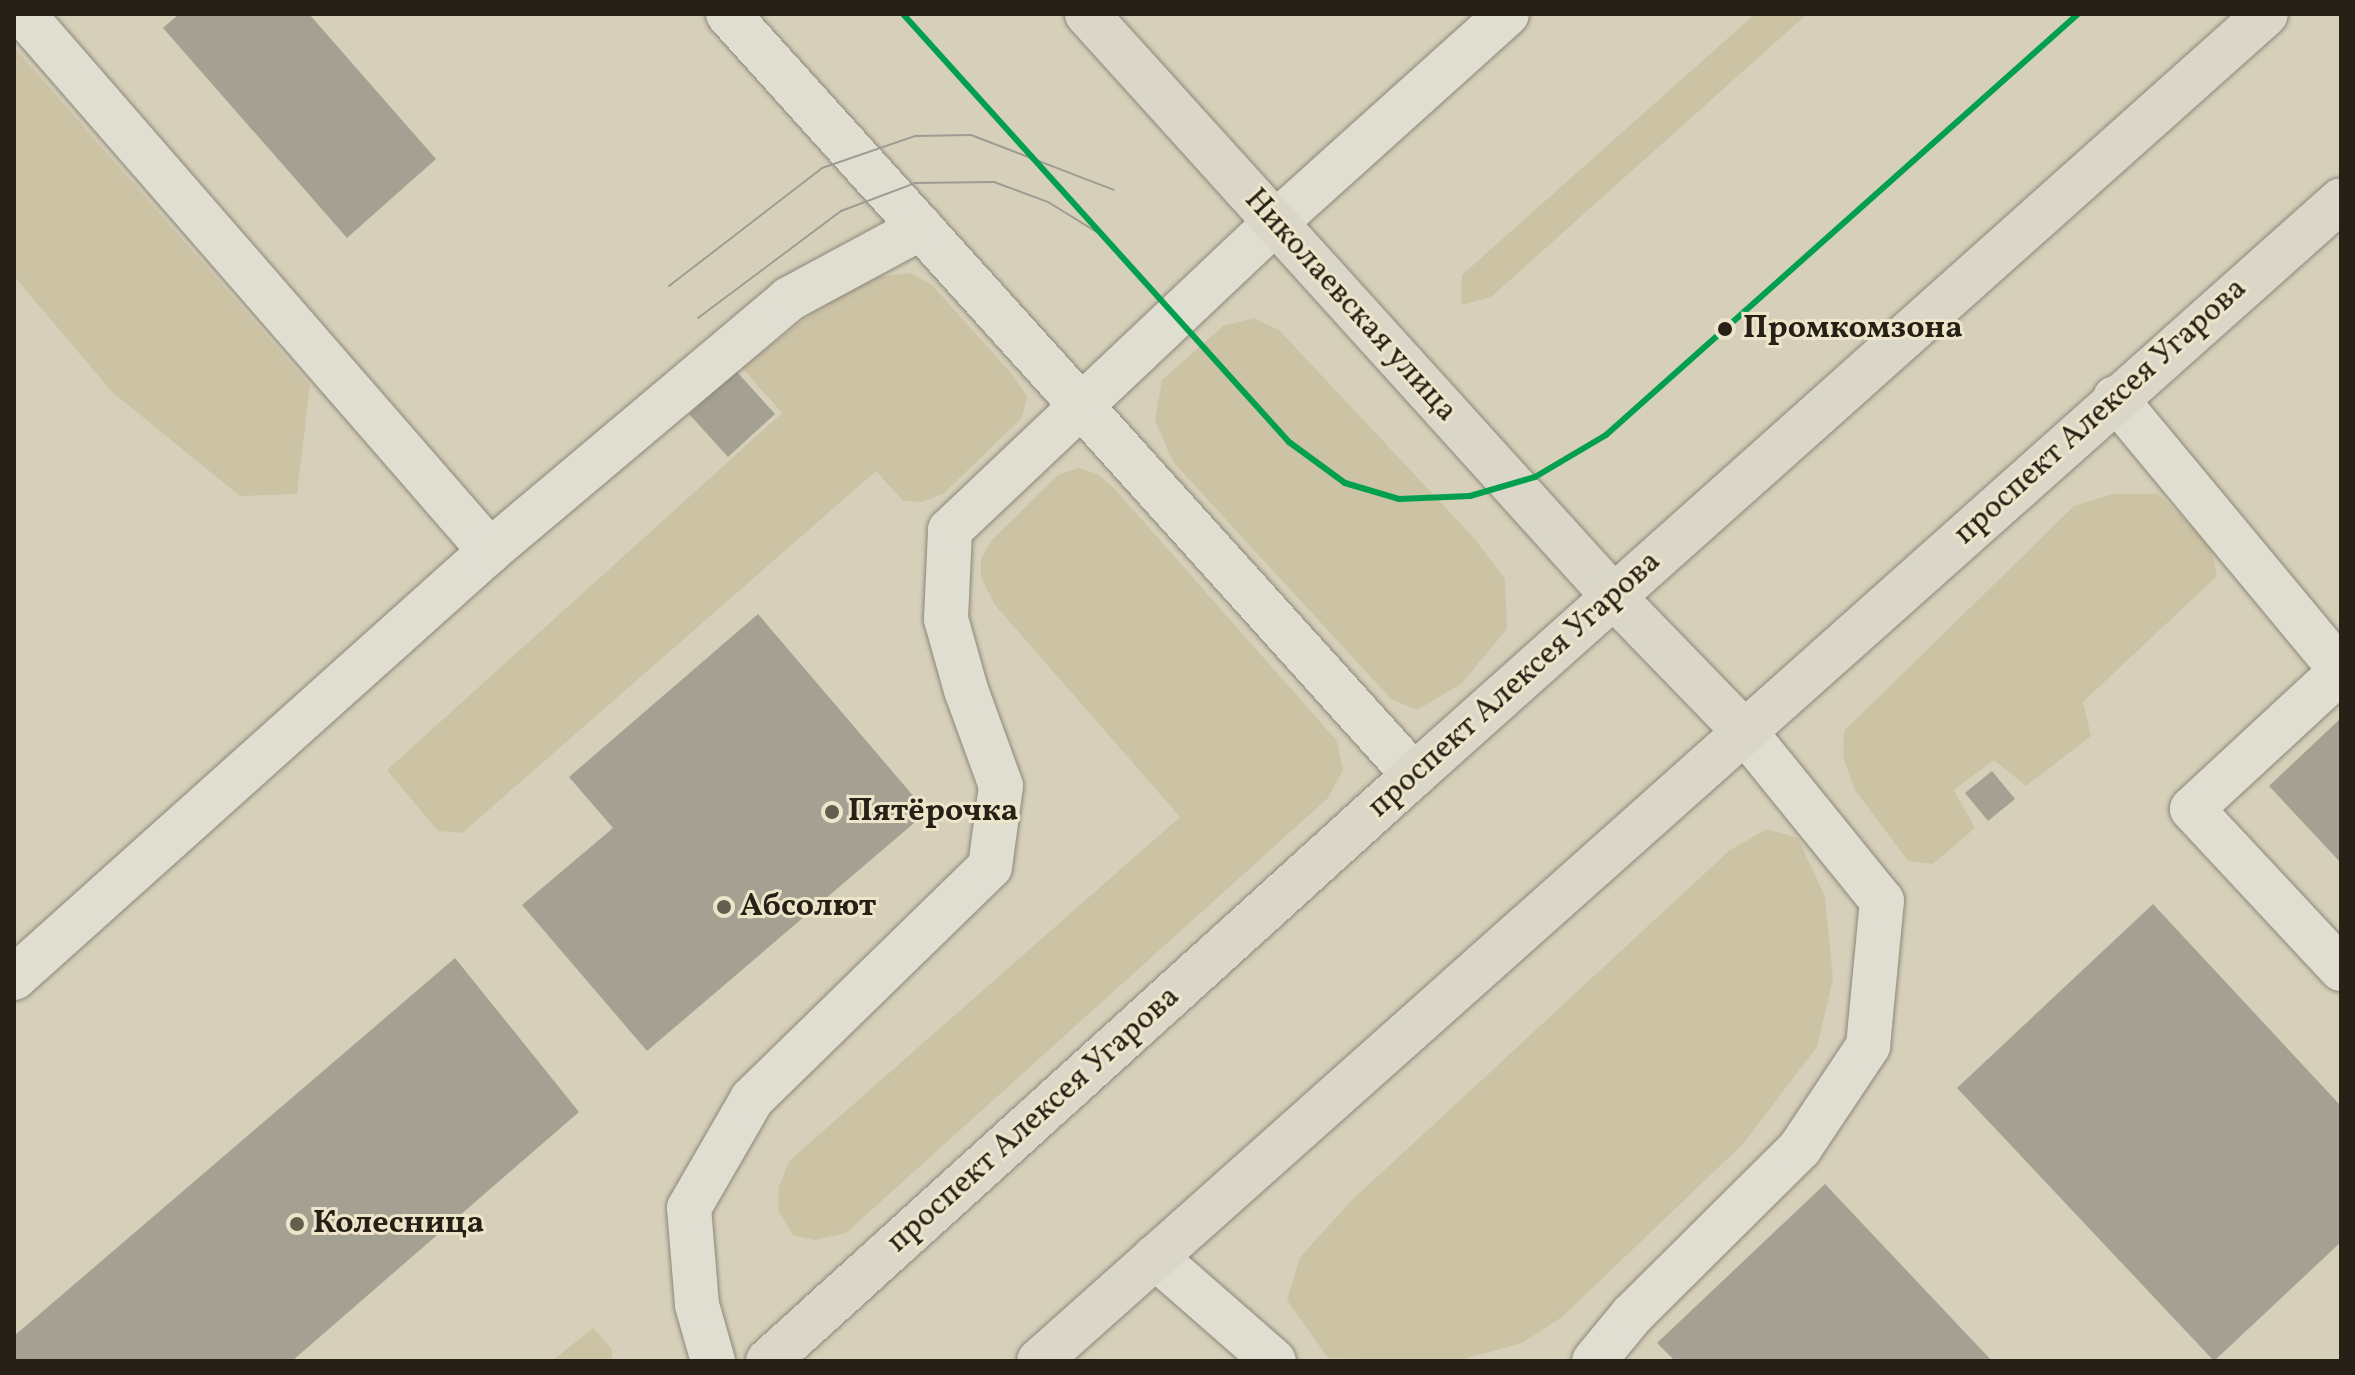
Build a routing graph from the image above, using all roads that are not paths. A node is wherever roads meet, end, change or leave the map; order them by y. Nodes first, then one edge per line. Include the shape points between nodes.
1 (23, 14) edge
2 (728, 14) edge
3 (1087, 14) edge
4 (2266, 14) edge
5 (1494, 18) edge
6 (2341, 200) edge
7 (1275, 223) junction
8 (921, 228) junction
9 (2115, 398) junction
10 (1081, 405) junction
11 (490, 551) junction
12 (1614, 597) junction
13 (2341, 671) edge
14 (1745, 732) junction
15 (1414, 775) junction
16 (2341, 969) edge
17 (14, 978) edge
18 (1155, 1257) junction
19 (713, 1361) edge
20 (768, 1361) edge
21 (1039, 1361) edge
22 (1274, 1361) edge
23 (1594, 1361) edge

1 - 11 street
2 - 8 street
3 - 7 main road, Николаевская улица
4 - 12 main road, проспект Алексея Угарова
5 - 7 street
6 - 9 main road, проспект Алексея Угарова
7 - 10 street
7 - 12 main road, Николаевская улица
8 - 10 street
8 - 11 street via 789,299
9 - 13 street
9 - 14 main road, проспект Алексея Угарова
10 - 15 street
10 - 19 street via 950,530 946,619 1001,786 990,867 752,1099 689,1208 697,1305
11 - 17 street
12 - 14 main road, Николаевская улица
12 - 15 main road, проспект Алексея Угарова
13 - 16 street via 2192,809
14 - 18 main road, проспект Алексея Угарова
14 - 23 street via 1882,901 1868,1046 1800,1148 1632,1315
15 - 20 main road, проспект Алексея Угарова
18 - 21 main road, проспект Алексея Угарова
18 - 22 street

